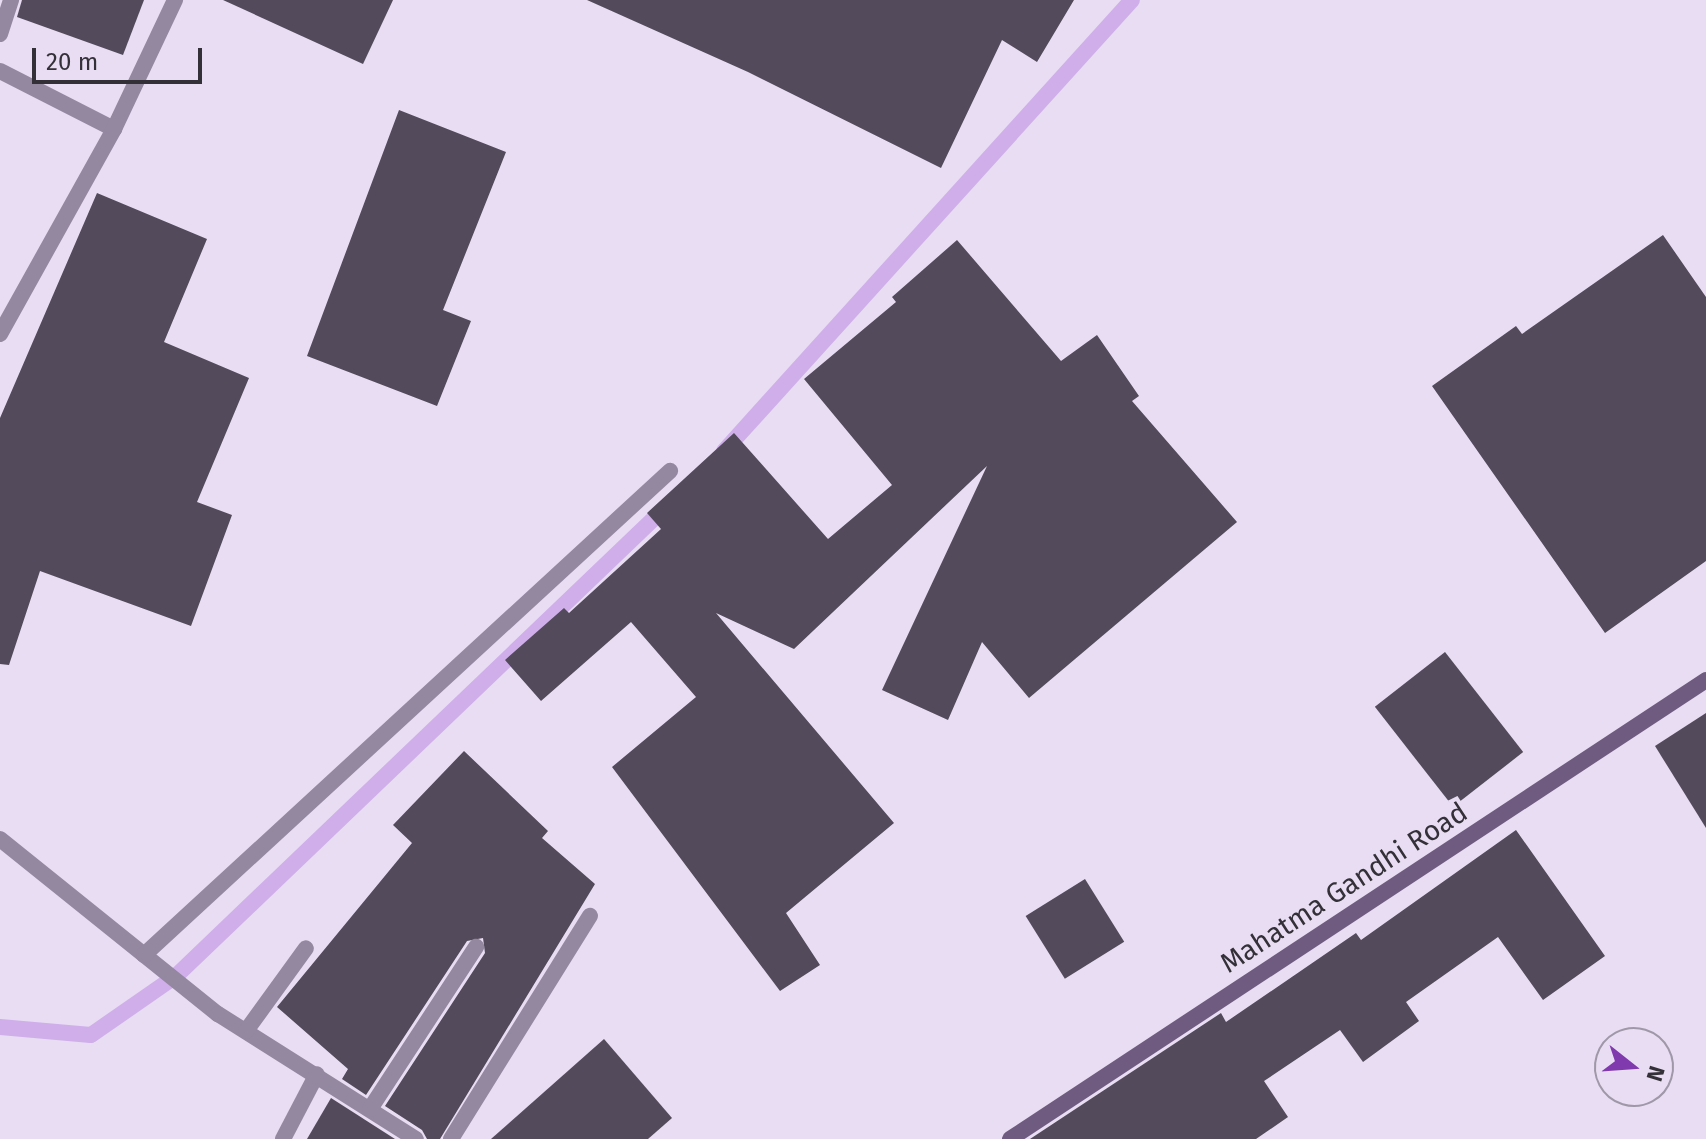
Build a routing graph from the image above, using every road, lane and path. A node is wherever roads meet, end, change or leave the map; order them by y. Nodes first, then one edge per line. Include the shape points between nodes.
1 (11, 0) edge
2 (175, 0) edge
3 (0, 34) edge
4 (0, 71) edge
5 (114, 129) junction
6 (0, 334) edge
7 (670, 471) dead end
8 (1706, 680) edge
9 (0, 839) edge
10 (590, 916) dead end
11 (476, 947) dead end
12 (306, 948) dead end
13 (144, 955) junction
14 (246, 1031) junction
15 (317, 1074) junction
16 (370, 1109) junction
17 (283, 1139) edge
18 (416, 1139) edge
19 (451, 1139) edge
20 (1010, 1139) edge

1 - 3 street
2 - 5 street
4 - 5 street
5 - 6 street
7 - 13 street
8 - 20 main road, Mahatma Gandhi Road
9 - 13 street
10 - 19 street
11 - 16 street
12 - 14 street
13 - 14 street
14 - 15 street
15 - 16 street
15 - 17 street
16 - 18 street

